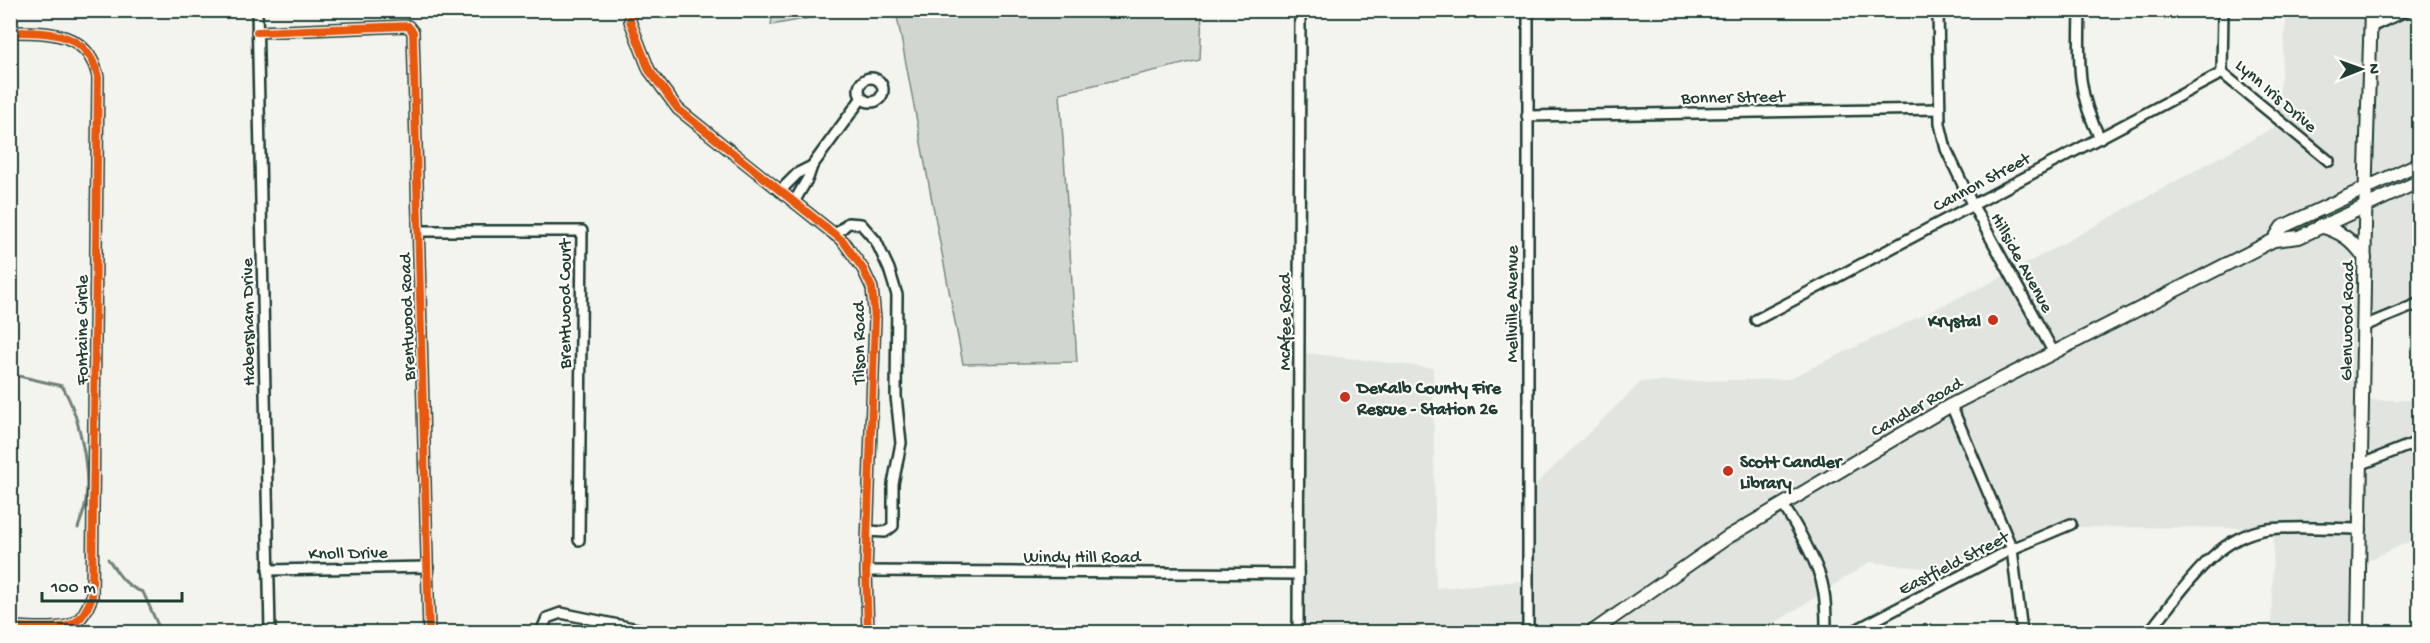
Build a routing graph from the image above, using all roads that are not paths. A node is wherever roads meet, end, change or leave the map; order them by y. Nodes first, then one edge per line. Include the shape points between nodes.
1 (257, 10) edge
2 (631, 10) edge
3 (1300, 10) edge
4 (1528, 10) edge
5 (1938, 10) edge
6 (2080, 10) edge
7 (2223, 10) edge
8 (2371, 10) edge
9 (2408, 10) edge
10 (2371, 27) junction
11 (10, 32) edge
12 (257, 32) junction
13 (2222, 73) junction
14 (861, 99) dead end
15 (1939, 109) junction
16 (1527, 116) junction
17 (2100, 138) junction
18 (2329, 161) dead end
19 (2420, 163) edge
20 (813, 166) junction
21 (2420, 181) edge
22 (2366, 187) junction
23 (780, 191) junction
24 (794, 202) junction
25 (1972, 204) junction
26 (2366, 205) junction
27 (2320, 226) junction
28 (418, 231) junction
29 (835, 235) junction
30 (2274, 240) junction
31 (2365, 258) junction
32 (2420, 303) edge
33 (1756, 320) dead end
34 (2364, 326) junction
35 (2054, 353) junction
36 (1951, 405) junction
37 (2420, 441) edge
38 (2362, 464) junction
39 (1783, 505) junction
40 (2070, 524) dead end
41 (2361, 529) junction
42 (868, 531) junction
43 (579, 540) dead end
44 (2012, 549) junction
45 (428, 567) junction
46 (268, 570) junction
47 (866, 571) junction
48 (1298, 574) junction
49 (10, 627) edge
50 (270, 633) edge
51 (429, 633) edge
52 (542, 633) edge
53 (652, 633) edge
54 (868, 633) edge
55 (1298, 633) edge
56 (1528, 633) edge
57 (1592, 633) edge
58 (1826, 633) edge
59 (1852, 633) edge
60 (2022, 633) edge
61 (2150, 633) edge
62 (2358, 633) edge

1 - 12 street, Habersham Drive
2 - 23 street, Tilson Road via 630,21 648,70 678,109
3 - 48 street, McAfee Road
4 - 16 street, Mellville Avenue
5 - 15 street, Hillside Avenue
6 - 17 street via 2079,73 2083,97
7 - 13 street, Lynn Iris Drive
8 - 10 main road, Glenwood Road
9 - 10 street
10 - 22 main road, Glenwood Road
11 - 49 street, Fontaine Circle via 54,34 73,41 90,54 98,77 92,597 75,623 64,627
12 - 28 street, Brentwood Road via 412,28
12 - 46 street, Habersham Drive
13 - 17 street, Cannon Street
13 - 18 street, Lynn Iris Drive
14 - 20 street
15 - 16 street, Bonner Street
15 - 25 street, Hillside Avenue via 1946,148
16 - 56 street, Mellville Avenue
17 - 25 street, Cannon Street
19 - 22 main road, Candler Road
20 - 23 street via 798,173
20 - 24 street
21 - 26 main road, Candler Road
22 - 26 main road, Glenwood Road
22 - 30 main road, Candler Road via 2282,227
23 - 24 street, Tilson Road
24 - 29 street, Tilson Road
25 - 33 street, Cannon Street
25 - 35 street, Hillside Avenue
26 - 27 main road, Candler Road
26 - 31 main road, Glenwood Road
27 - 30 main road, Candler Road via 2299,237
27 - 31 main road via 2338,231 2354,242
28 - 43 street, Brentwood Court via 582,231
28 - 45 street, Brentwood Road
29 - 42 street, Tilson Road via 843,241 872,288 875,319
29 - 42 street via 848,223 861,224 876,241 897,295 896,396 901,444 893,484 893,526 885,532
30 - 35 main road, Candler Road
31 - 34 main road, Glenwood Road
32 - 34 street
34 - 38 main road, Glenwood Road
35 - 36 main road, Candler Road
36 - 39 main road, Candler Road
36 - 44 street
37 - 38 street
38 - 41 main road, Glenwood Road
39 - 57 main road, Candler Road via 1728,537
39 - 58 street via 1821,577
40 - 44 street, Eastfield Street
41 - 61 street via 2288,528 2259,531 2239,539 2198,571
41 - 62 main road, Glenwood Road
42 - 47 street, Tilson Road
44 - 59 street, Eastfield Street
44 - 60 street
45 - 46 street, Knoll Drive
45 - 51 street, Brentwood Road
46 - 50 street, Habersham Drive
47 - 48 street, Windy Hill Road
47 - 54 street, Tilson Road
48 - 55 street, McAfee Road
52 - 53 street via 543,622 561,613

